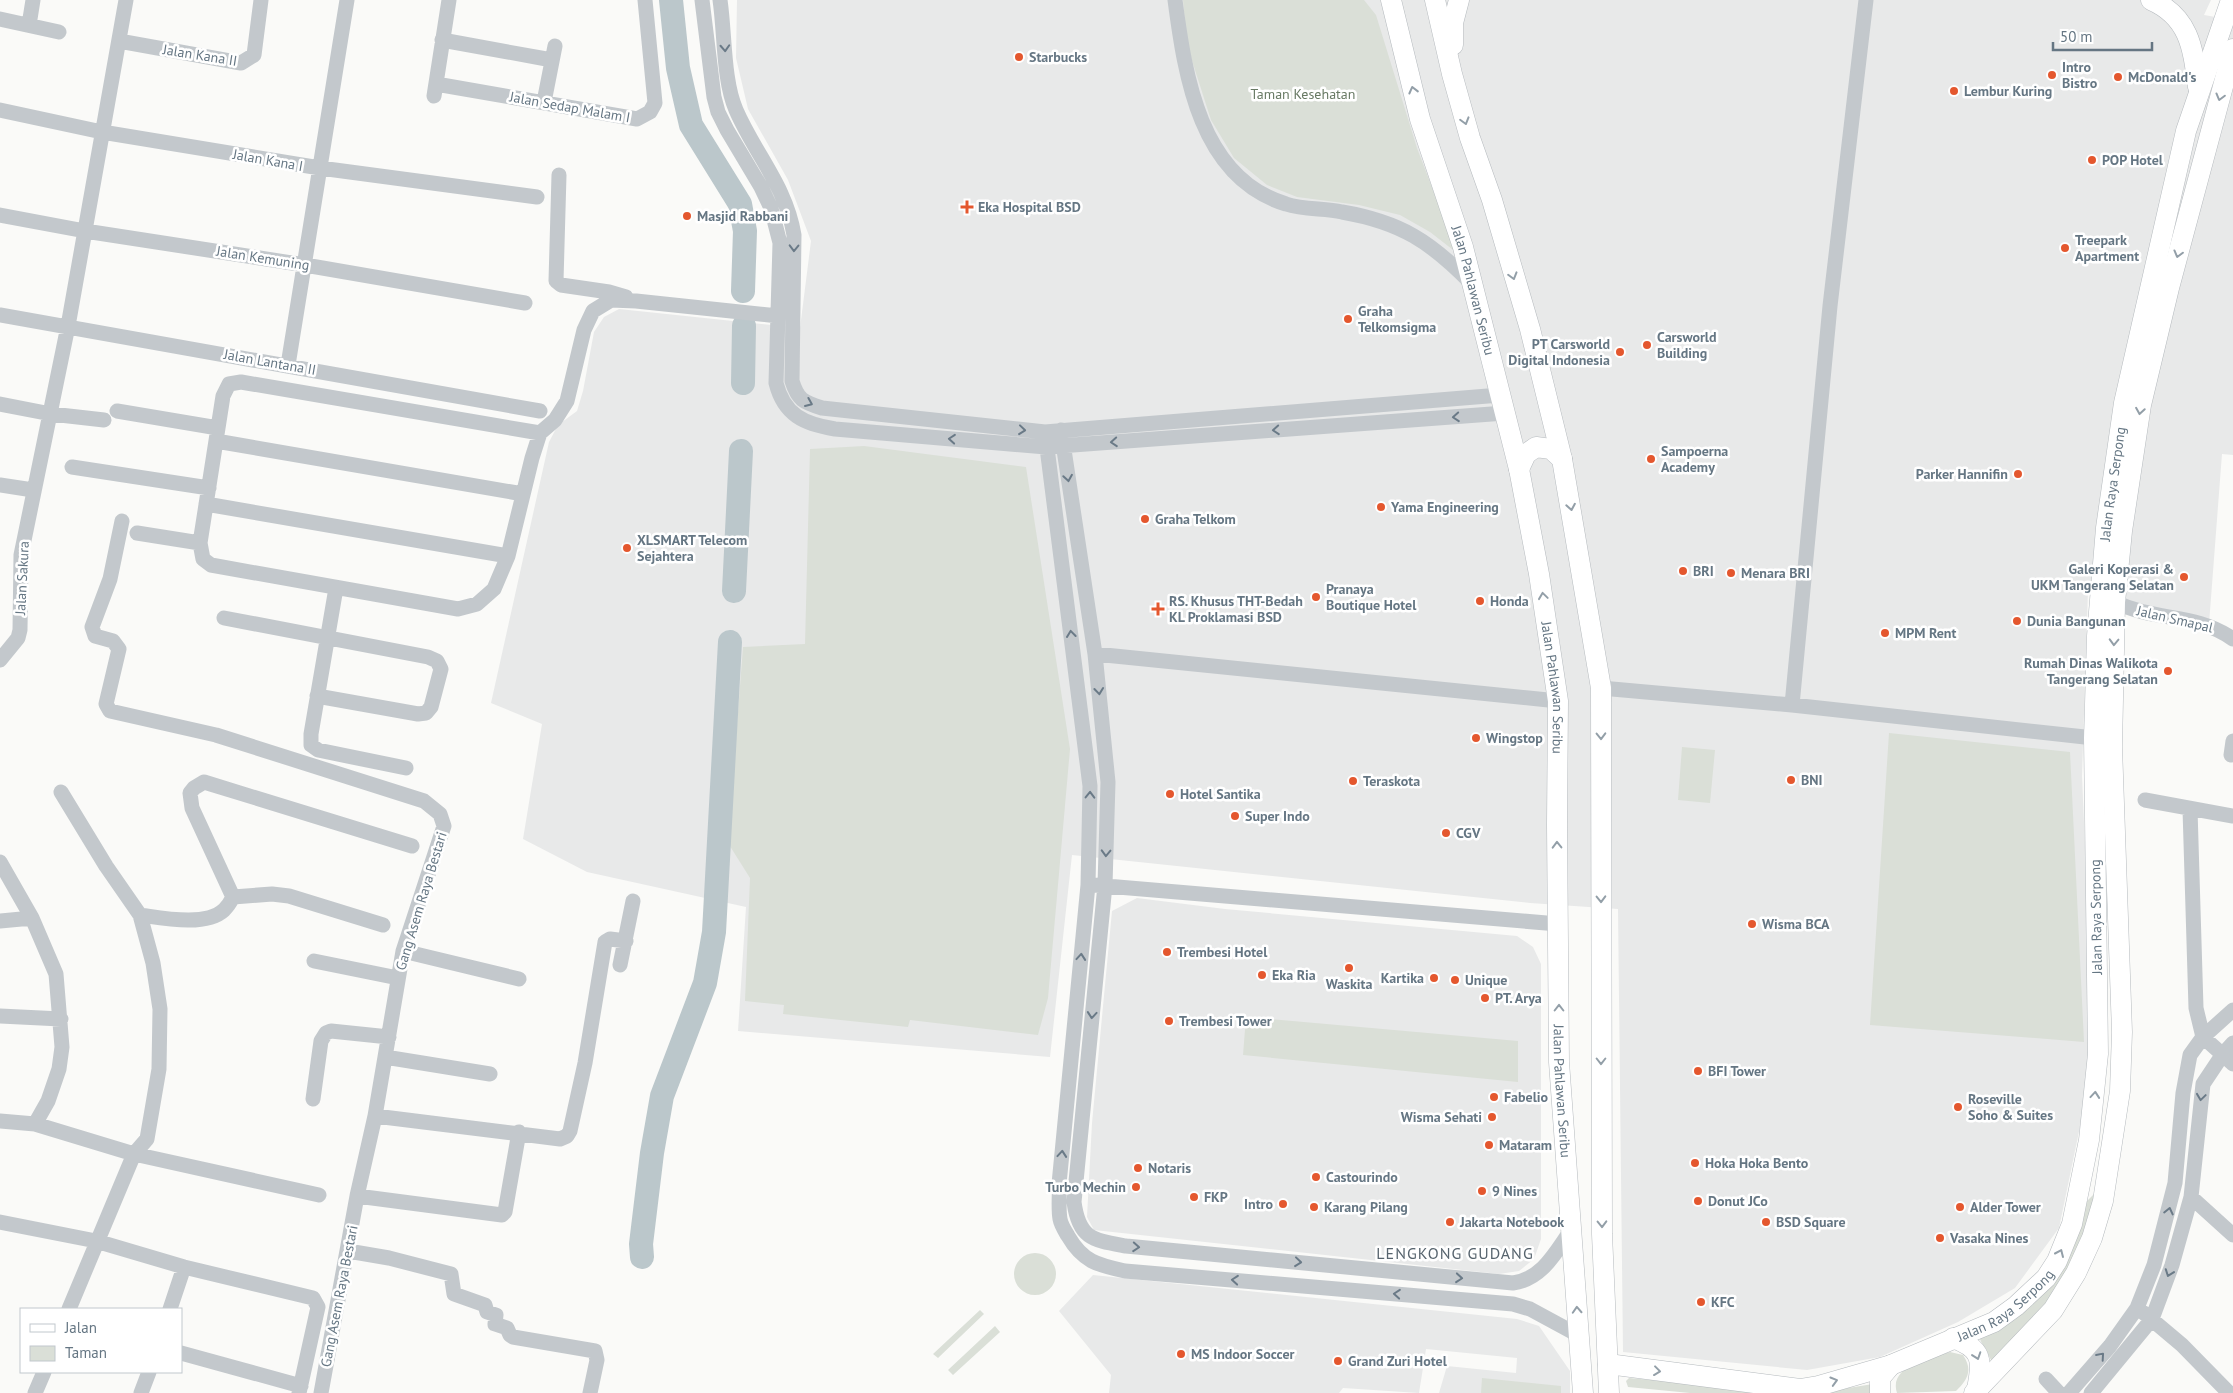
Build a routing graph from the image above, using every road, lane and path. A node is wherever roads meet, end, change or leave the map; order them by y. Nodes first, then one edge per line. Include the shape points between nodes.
1 (33, 0) edge
2 (126, 0) edge
3 (261, 0) edge
4 (347, 0) edge
5 (450, 0) edge
6 (645, 0) edge
7 (702, 0) edge
8 (720, 0) edge
9 (1175, 0) edge
10 (1391, 0) edge
11 (1435, 0) edge
12 (1459, 0) edge
13 (1866, 0) edge
14 (2151, 0) edge
15 (2229, 1) edge
16 (0, 18) edge
17 (29, 25) junction
18 (59, 32) dead end
19 (442, 40) junction
20 (119, 41) junction
21 (2233, 50) edge
22 (2230, 67) edge
23 (1452, 74) junction
24 (2199, 91) junction
25 (544, 102) junction
26 (0, 110) edge
27 (102, 132) junction
28 (320, 168) junction
29 (559, 174) dead end
30 (537, 197) dead end
31 (0, 215) edge
32 (85, 231) junction
33 (305, 265) junction
34 (1473, 285) junction
35 (786, 288) junction
36 (636, 301) junction
37 (525, 303) dead end
38 (0, 315) edge
39 (778, 316) junction
40 (68, 326) junction
41 (288, 365) junction
42 (0, 404) edge
43 (1502, 404) junction
44 (540, 411) dead end
45 (1296, 411) junction
46 (51, 414) junction
47 (1297, 428) junction
48 (1061, 430) junction
49 (540, 433) junction
50 (217, 434) junction
51 (1046, 440) junction
52 (1063, 446) junction
53 (1562, 459) junction
54 (72, 467) dead end
55 (1519, 469) junction
56 (0, 485) edge
57 (208, 488) junction
58 (33, 490) junction
59 (523, 494) junction
60 (206, 504) junction
61 (122, 521) dead end
62 (2115, 523) junction
63 (137, 533) dead end
64 (200, 543) junction
65 (508, 556) junction
66 (336, 588) junction
67 (2115, 602) junction
68 (224, 618) dead end
69 (327, 638) junction
70 (2233, 639) edge
71 (1095, 654) junction
72 (0, 660) edge
73 (1601, 688) junction
74 (317, 696) junction
75 (1558, 701) junction
76 (1792, 705) junction
77 (2094, 738) junction
78 (406, 768) dead end
79 (61, 792) dead end
80 (2145, 800) dead end
81 (2190, 809) junction
82 (2233, 816) edge
83 (412, 846) dead end
84 (0, 862) edge
85 (1088, 885) junction
86 (1105, 885) junction
87 (233, 897) junction
88 (633, 901) dead end
89 (2118, 914) junction
90 (140, 915) junction
91 (2096, 915) junction
92 (32, 918) junction
93 (0, 921) edge
94 (1558, 924) junction
95 (384, 925) dead end
96 (626, 941) junction
97 (403, 951) junction
98 (314, 961) dead end
99 (620, 965) dead end
100 (398, 978) junction
101 (519, 979) dead end
102 (2233, 1010) edge
103 (0, 1016) edge
104 (61, 1019) junction
105 (389, 1037) junction
106 (2203, 1037) junction
107 (2230, 1054) edge
108 (385, 1057) junction
109 (490, 1074) dead end
110 (313, 1099) dead end
111 (375, 1116) junction
112 (0, 1121) edge
113 (35, 1124) junction
114 (519, 1132) junction
115 (134, 1154) junction
116 (2086, 1159) junction
117 (2110, 1161) junction
118 (319, 1195) dead end
119 (358, 1196) junction
120 (2191, 1197) junction
121 (0, 1222) edge
122 (1572, 1229) junction
123 (2233, 1235) edge
124 (1088, 1237) junction
125 (96, 1241) junction
126 (348, 1251) junction
127 (1082, 1255) junction
128 (184, 1267) junction
129 (1514, 1283) junction
130 (1513, 1304) junction
131 (69, 1308) edge
132 (170, 1308) edge
133 (2137, 1308) junction
134 (2152, 1319) junction
135 (1578, 1335) junction
136 (1952, 1338) junction
137 (182, 1353) edge
138 (1608, 1364) junction
139 (1891, 1365) junction
140 (44, 1373) edge
141 (149, 1373) edge
142 (2046, 1380) dead end
143 (300, 1390) edge
144 (1975, 1391) edge
145 (35, 1393) edge
146 (141, 1393) edge
147 (321, 1393) edge
148 (590, 1393) edge
149 (1583, 1393) edge
150 (1609, 1393) edge
151 (1880, 1393) edge
152 (2059, 1393) edge
153 (2069, 1393) edge
154 (2091, 1393) edge
155 (2229, 1393) edge

1 - 17 street
2 - 20 street, Jalan Sakura
3 - 20 street, Jalan Kana II via 254,55 241,63
4 - 28 street
5 - 19 street
6 - 25 street, Jalan Sedap Malam I via 655,103 650,112 637,119
7 - 35 street via 718,112 771,208
8 -> 35 street via 730,92 736,111 768,166 791,217 794,236
9 - 34 street via 1182,54 1199,116 1230,169 1263,195 1287,205 1371,217 1401,227 1429,245
34 -> 10 main road, Jalan Pahlawan Seribu via 1420,119
11 - 23 main road
12 - 23 main road via 1453,22
13 - 76 street via 1830,306
14 - 24 main road via 2167,8 2186,30 2195,58
15 - 24 main road, Jalan Raya Serpong
16 - 17 street
17 - 18 street
19 - 25 street, Jalan Sedap Malam I via 435,90
19 - 25 street via 554,53
20 - 27 street, Jalan Sakura
21 - 22 main road, Jalan Raya Serpong
22 -> 62 main road, Jalan Raya Serpong via 2169,288
23 -> 53 main road via 1530,330
24 - 62 main road, Jalan Raya Serpong via 2186,130 2124,403
26 - 27 street, Jalan Kana I
27 - 28 street, Jalan Kana I
27 - 32 street, Jalan Sakura
28 - 30 street, Jalan Kana I
28 - 33 street
29 - 36 street via 556,281 561,286 609,292
31 - 32 street, Jalan Kemuning
32 - 33 street, Jalan Kemuning
32 - 40 street, Jalan Sakura
33 - 37 street, Jalan Kemuning
33 - 41 street
34 - 43 main road, Jalan Pahlawan Seribu
35 - 39 street
35 -> 51 street via 792,381 800,399 822,408
36 - 39 street
36 - 49 street via 611,300 594,311 584,330 567,401 555,420
38 - 40 street, Jalan Lantana II
51 -> 39 street via 835,429 805,421 787,408 776,382
40 - 41 street, Jalan Lantana II
40 - 46 street, Jalan Sakura
41 - 44 street, Jalan Lantana II
42 - 46 street
43 - 45 street
43 -> 47 street
43 - 55 main road, Jalan Pahlawan Seribu
45 - 47 street
45 - 48 street
46 - 50 street via 110,415
46 - 58 street, Jalan Sakura
47 -> 52 street
48 - 51 street
48 - 52 street
49 - 50 street via 241,382 229,384 222,396
49 - 59 street
50 - 57 street
50 - 59 street
51 - 52 street
85 -> 51 street via 1090,786
52 -> 71 street
53 - 55 main road via 1551,449 1536,447 1526,454
53 -> 73 main road
54 - 57 street
75 -> 55 main road, Jalan Pahlawan Seribu
56 - 58 street
57 - 60 street
58 - 72 street, Jalan Sakura via 21,555 20,630 18,638
59 - 65 street
60 - 64 street
60 - 65 street
61 - 97 street, Gang Asem Raya Bestari via 110,578 92,628 95,636 113,641 119,649 107,708 216,735 430,805 440,814 443,833
62 - 67 main road, Jalan Raya Serpong
62 - 77 main road, Jalan Raya Serpong via 2097,636
63 - 64 street
64 - 66 street via 202,559 211,565
65 - 66 street via 494,589 477,604 458,609
66 - 69 street
67 - 70 street, Jalan Smapal via 2133,611 2204,623
67 -> 89 main road, Jalan Raya Serpong via 2112,770
68 - 69 street
69 - 74 street
69 - 74 street via 428,657 437,661 441,669 431,707 426,713
71 - 75 street
71 -> 86 street via 1108,782
73 - 76 street
73 -> 138 main road via 1602,1214
74 - 78 street via 311,745 318,750
94 -> 75 main road, Jalan Pahlawan Seribu
76 - 77 street
77 - 91 main road, Jalan Raya Serpong
79 - 90 street
80 - 81 street
81 - 82 street
81 - 106 street via 2194,981
83 - 87 street via 204,782 190,793 192,808
84 - 92 street
85 - 86 street
127 -> 85 street via 1060,1220 1059,1184
86 - 94 street
86 -> 124 street via 1074,1202 1078,1224
87 - 90 street via 224,911 206,919
87 - 95 street via 290,896
88 - 96 street
89 - 91 main road
89 - 117 main road, Jalan Raya Serpong via 2122,1032 2120,1091
90 - 115 street via 157,986 161,1039 152,1119 147,1139
116 -> 91 main road, Jalan Raya Serpong via 2098,1054
92 - 93 street
92 - 104 street via 56,974
122 -> 94 main road, Jalan Pahlawan Seribu via 1559,1062
96 - 99 street
96 - 114 street via 610,939 605,942 570,1131 560,1139
97 - 100 street, Gang Asem Raya Bestari
97 - 101 street
98 - 100 street
100 - 105 street, Gang Asem Raya Bestari
102 - 106 street
103 - 104 street
104 - 113 street via 59,1069 48,1101
105 - 108 street, Gang Asem Raya Bestari
105 - 110 street via 326,1033 320,1041
106 - 107 street
133 -> 106 street via 2154,1265 2175,1183 2187,1066 2190,1055
107 -> 120 street via 2203,1084
108 - 109 street
108 - 111 street, Gang Asem Raya Bestari
111 - 114 street
111 - 119 street, Gang Asem Raya Bestari
112 - 113 street
113 - 115 street
114 - 119 street via 502,1216
115 - 118 street
115 - 125 street
116 - 117 main road
136 -> 116 main road, Jalan Raya Serpong via 1994,1322 2046,1278 2057,1261 2072,1224
117 - 144 main road, Jalan Raya Serpong via 2098,1221 2067,1289 2053,1310
119 - 126 street, Gang Asem Raya Bestari
120 - 123 street
120 -> 134 street via 2172,1265
121 - 125 street
122 - 129 street via 1542,1270
135 -> 122 main road, Jalan Pahlawan Seribu
124 - 127 street
124 -> 129 street via 1126,1246
125 - 128 street
125 - 131 street
126 - 147 street, Gang Asem Raya Bestari
126 - 148 street via 451,1274 454,1294 485,1305 487,1312 496,1315 495,1324 507,1328 513,1337 595,1351 597,1360
130 -> 127 street via 1125,1271 1098,1265
128 - 132 street
128 - 143 street via 316,1300 318,1307
129 - 130 street
130 - 135 street
133 - 134 street
153 -> 133 street via 2110,1346
134 - 154 street
134 - 155 street
135 - 149 main road, Jalan Pahlawan Seribu
136 - 139 main road, Jalan Raya Serpong
136 -> 144 main road via 1974,1348 1979,1356
137 - 143 street
138 -> 139 main road, Jalan Raya Serpong via 1800,1389
138 - 150 main road
139 - 151 main road via 1880,1378
140 - 145 street
141 - 146 street
142 - 152 street

